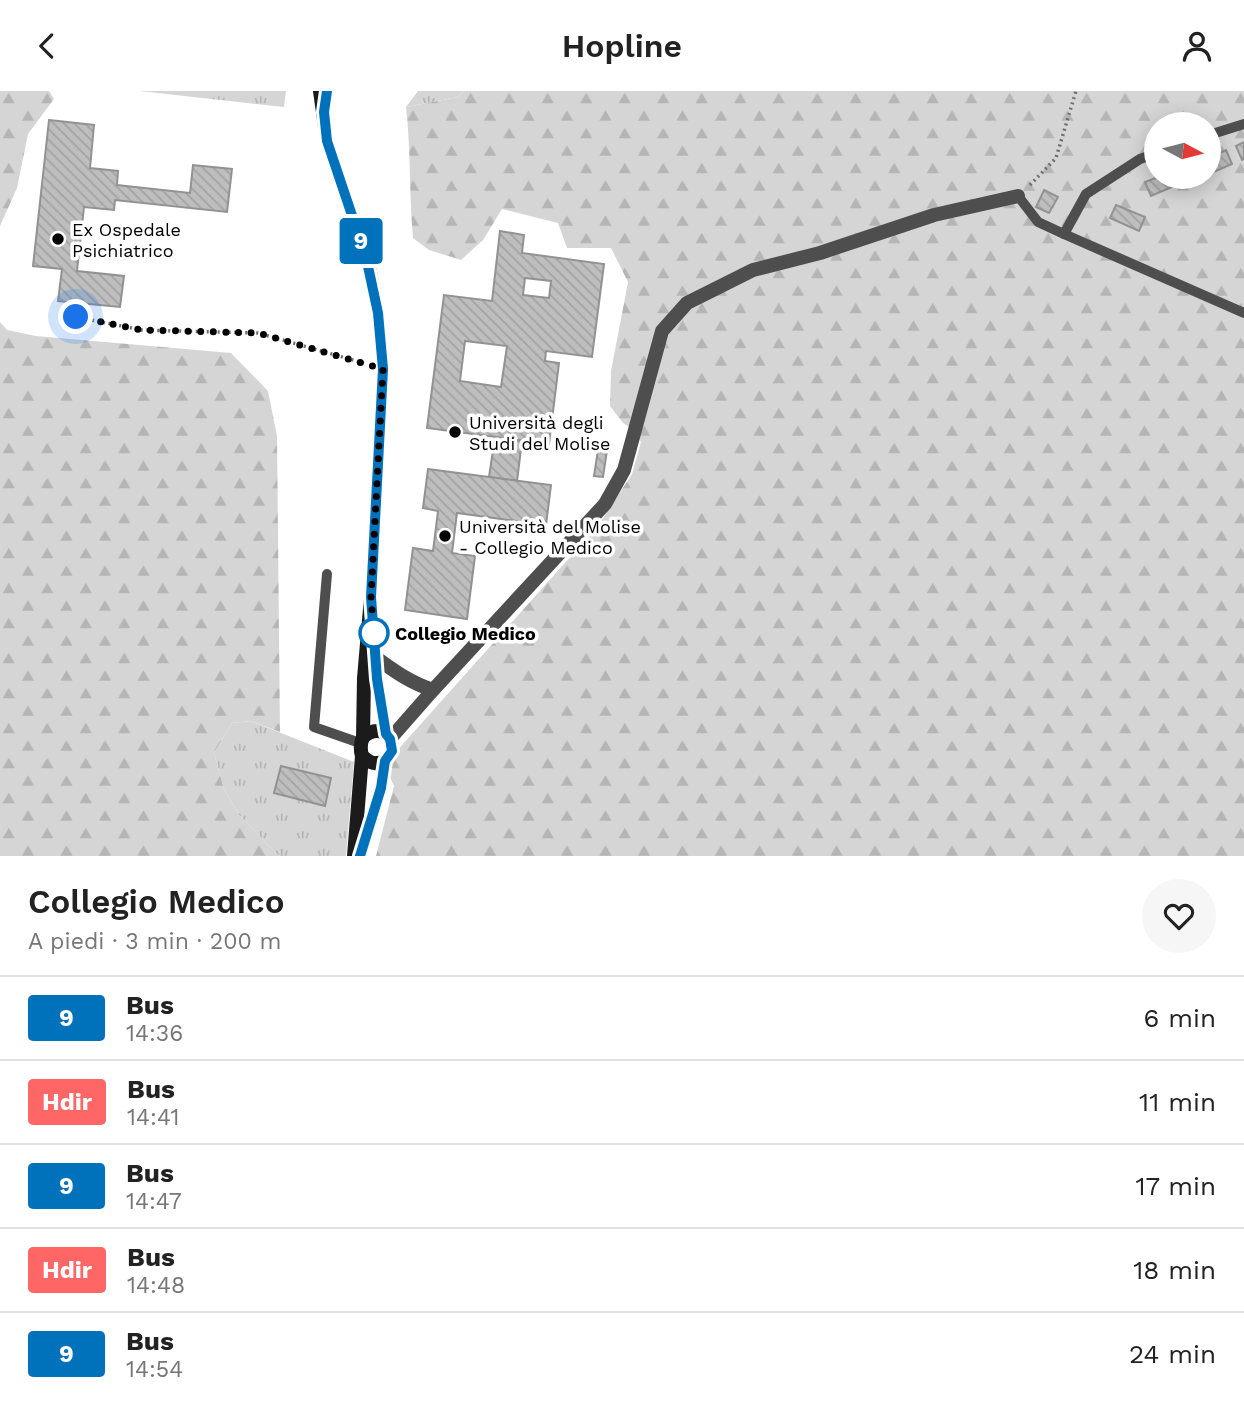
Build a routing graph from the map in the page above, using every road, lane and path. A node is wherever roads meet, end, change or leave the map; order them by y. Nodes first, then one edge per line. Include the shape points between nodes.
1 (320, 91) edge
2 (327, 91) edge
3 (1076, 91) edge
4 (324, 112) junction
5 (1244, 124) edge
6 (1222, 131) edge
7 (1144, 158) edge
8 (1018, 196) junction
9 (1064, 234) junction
10 (1244, 313) edge
11 (76, 317) dead end
12 (383, 369) junction
13 (327, 574) dead end
14 (371, 597) junction
15 (376, 657) junction
16 (433, 689) junction
17 (388, 736) junction
18 (362, 745) junction
19 (385, 761) junction
20 (354, 856) edge
21 (360, 856) edge

1 - 4 main road
2 - 4 main road
3 - 8 path via 1056,158
4 - 12 main road via 327,141 366,257
5 - 6 lane
7 - 9 lane via 1086,194
8 - 9 lane via 1038,222
8 - 16 street via 934,215 753,270 687,303 662,331 624,470 605,504
9 - 10 lane
11 - 12 path via 142,330 258,333
12 - 14 main road
13 - 18 lane via 314,727
14 - 15 main road
14 - 18 main road
15 - 16 street via 418,685
15 - 17 main road
16 - 17 street
17 - 18 main road via 368,733
17 - 19 main road via 392,751
18 - 19 main road via 367,761
18 - 20 main road
19 - 21 main road

